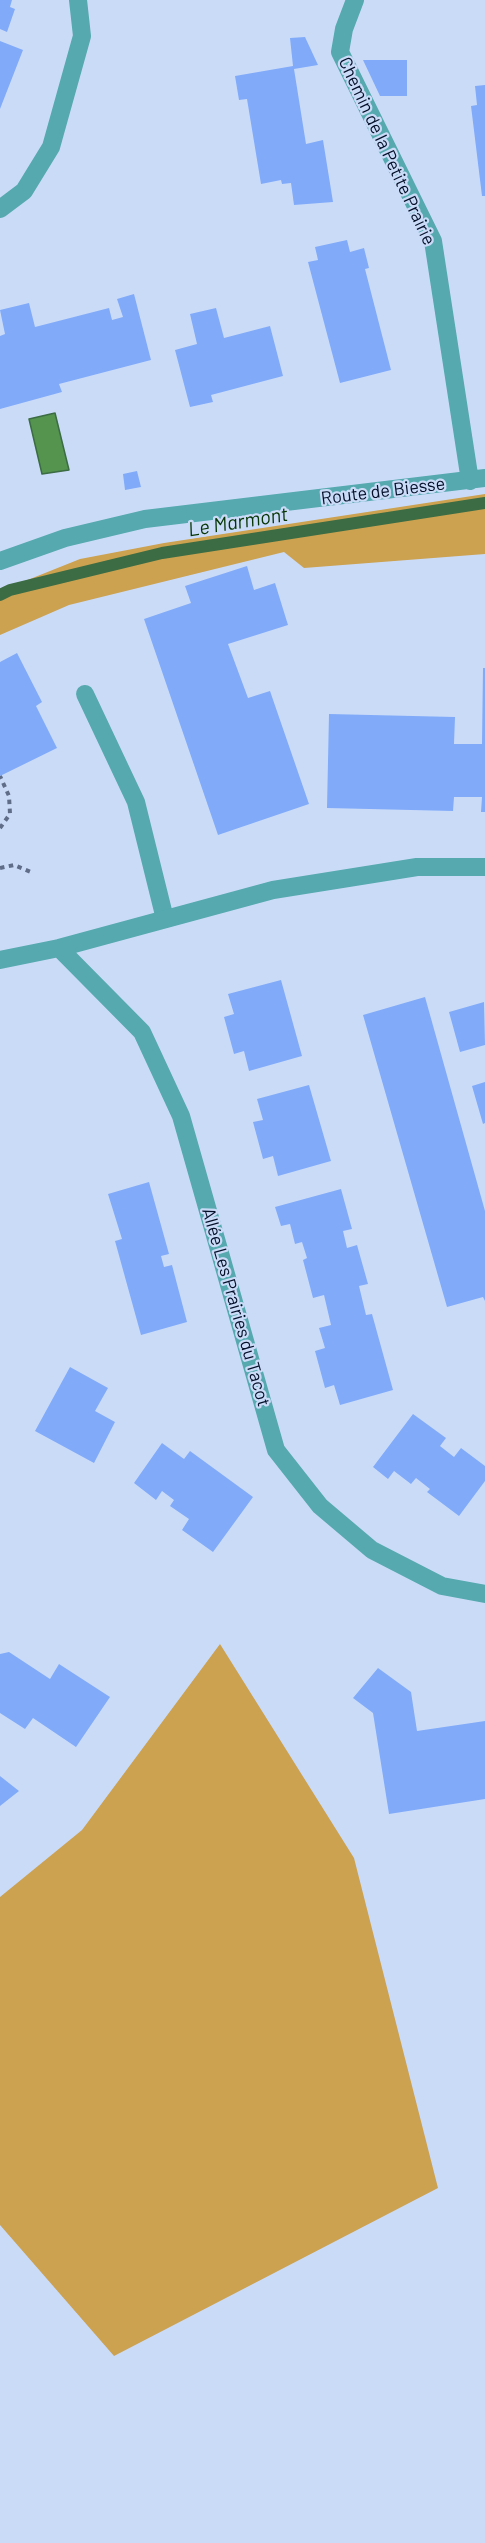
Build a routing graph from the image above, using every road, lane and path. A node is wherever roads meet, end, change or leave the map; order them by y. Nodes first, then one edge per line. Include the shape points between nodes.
1 (78, 0) edge
2 (355, 0) edge
3 (0, 209) edge
4 (478, 480) edge
5 (0, 561) edge
6 (84, 694) dead end
7 (0, 776) edge
8 (0, 828) edge
9 (485, 867) edge
10 (0, 868) edge
11 (31, 872) dead end
12 (165, 919) junction
13 (59, 948) junction
14 (0, 960) edge
15 (485, 1594) edge

1 - 3 street via 82,36 51,147 24,191
2 - 4 street, Chemin de la Petite Prairie via 340,52 433,241
4 - 5 street, Route de Biesse via 145,519 65,538
6 - 12 street via 136,802
7 - 8 path via 9,796 10,814
9 - 12 street via 417,867 273,890
10 - 11 path via 14,865
12 - 13 street
13 - 14 street
13 - 15 street, Allée Les Prairies du Tacot via 142,1032 181,1116 276,1450 320,1506 372,1550 442,1586

